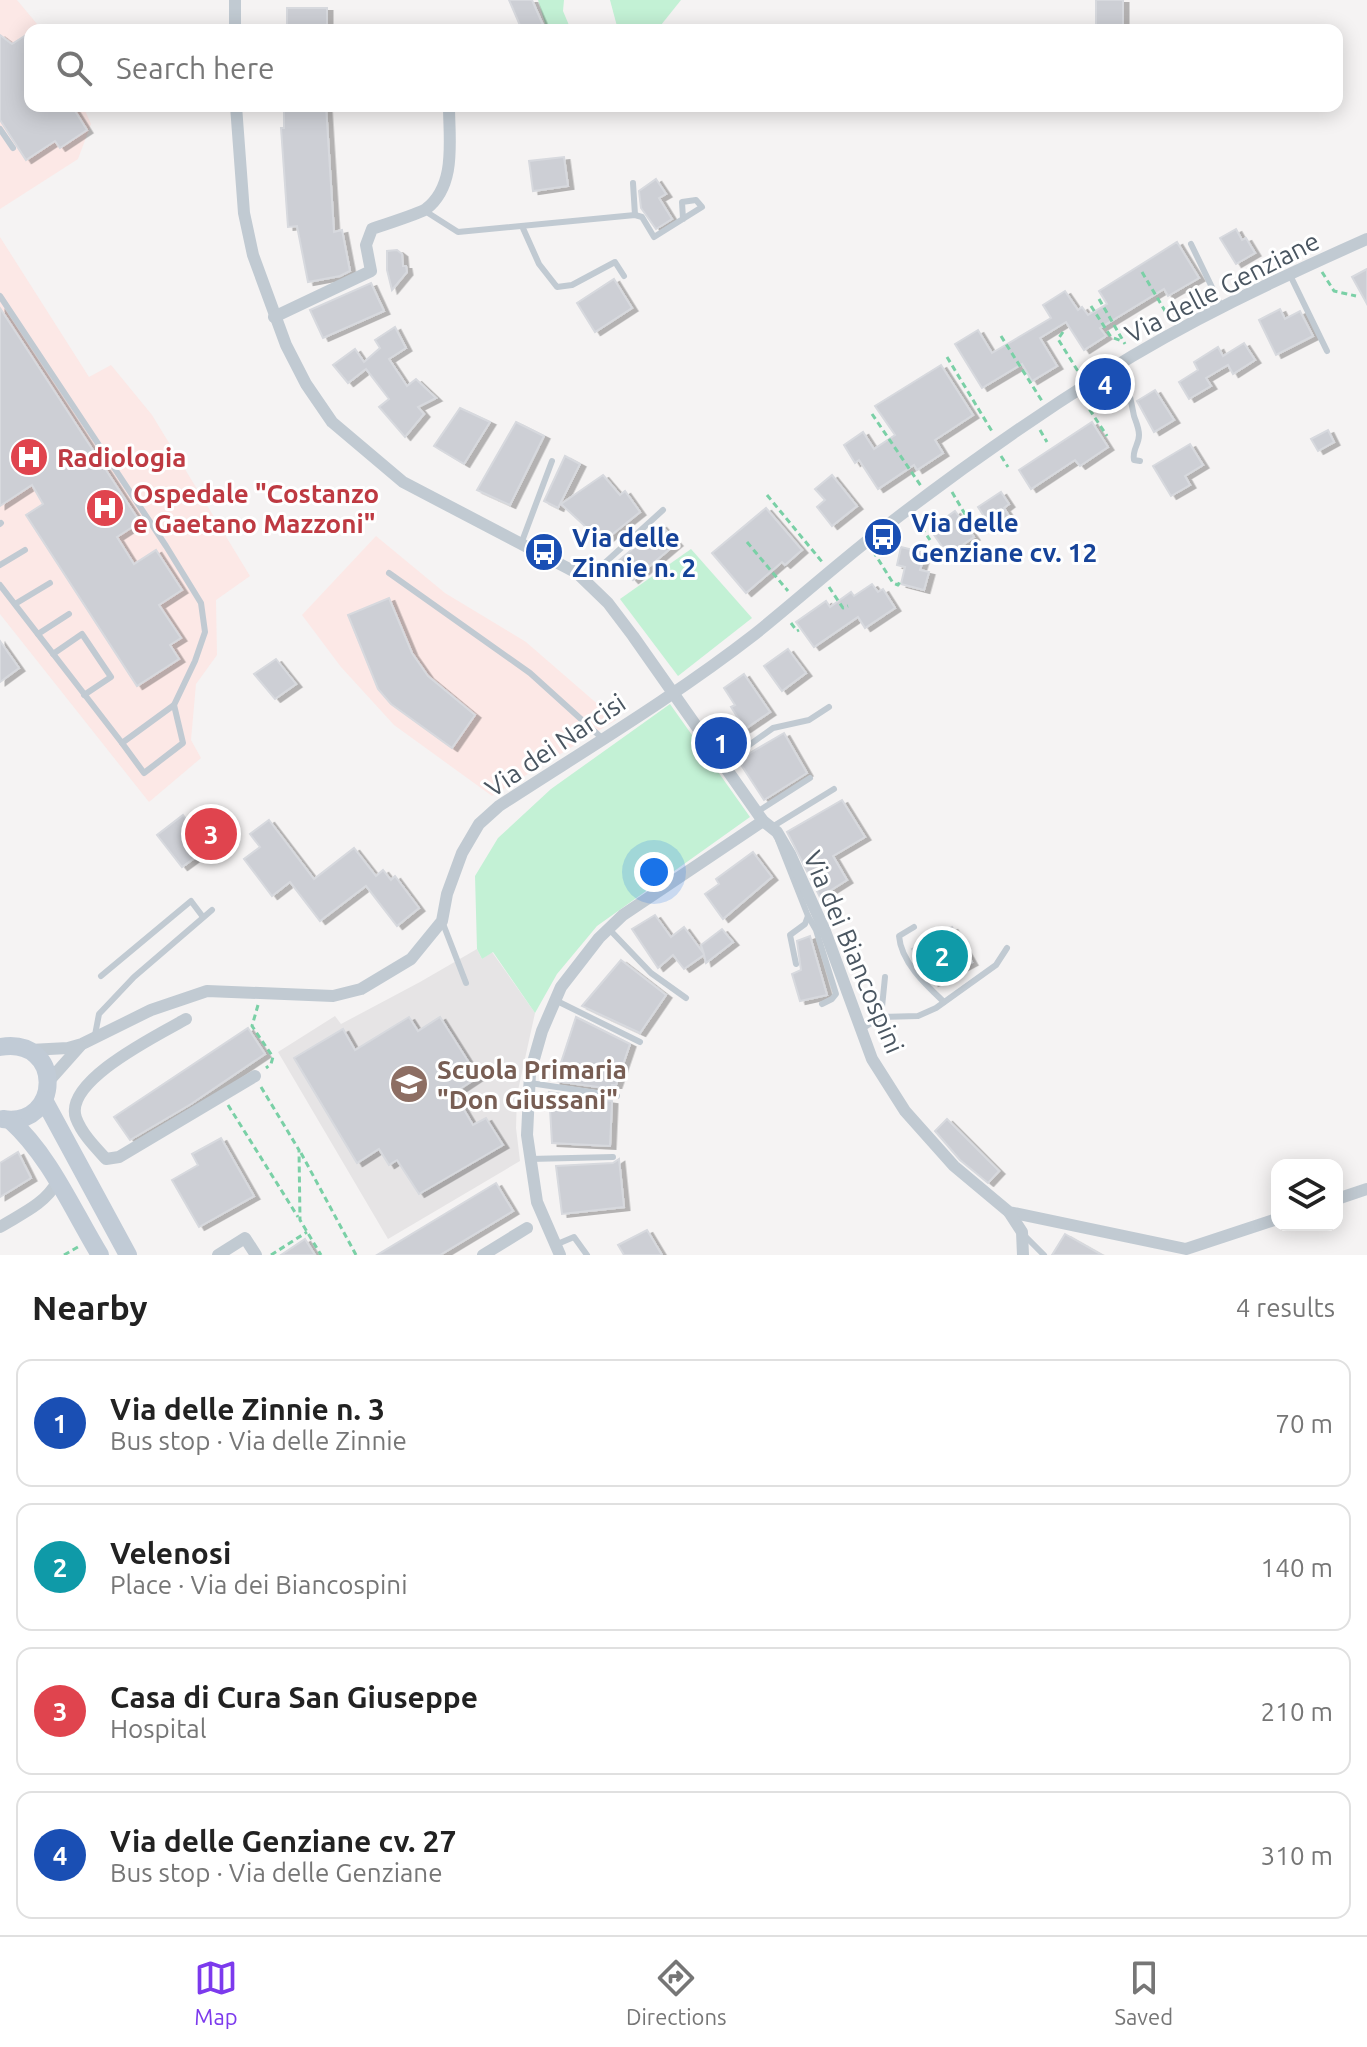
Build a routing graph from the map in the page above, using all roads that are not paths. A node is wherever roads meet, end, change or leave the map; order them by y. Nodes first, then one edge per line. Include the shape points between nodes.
1 (235, 0) edge
2 (235, 24) edge
3 (236, 112) edge
4 (449, 112) edge
5 (0, 129) edge
6 (13, 148) dead end
7 (633, 183) dead end
8 (425, 211) junction
9 (635, 215) junction
10 (683, 219) dead end
11 (522, 226) junction
12 (1367, 239) edge
13 (1191, 244) dead end
14 (1289, 273) junction
15 (624, 276) dead end
16 (0, 296) edge
17 (1222, 308) junction
18 (274, 317) junction
19 (1327, 351) dead end
20 (1117, 366) junction
21 (552, 461) dead end
22 (1140, 461) dead end
23 (663, 510) dead end
24 (521, 544) junction
25 (25, 550) dead end
26 (0, 565) edge
27 (389, 573) dead end
28 (585, 581) junction
29 (50, 583) dead end
30 (0, 585) edge
31 (15, 604) junction
32 (69, 614) dead end
33 (38, 634) junction
34 (53, 654) junction
35 (675, 692) junction
36 (84, 695) junction
37 (174, 705) junction
38 (829, 707) dead end
39 (603, 739) junction
40 (122, 743) junction
41 (724, 763) junction
42 (810, 778) dead end
43 (834, 789) dead end
44 (767, 823) junction
45 (212, 910) dead end
46 (808, 916) junction
47 (203, 917) junction
48 (442, 921) junction
49 (914, 927) dead end
50 (609, 929) junction
51 (1007, 948) dead end
52 (796, 964) dead end
53 (101, 976) dead end
54 (885, 977) dead end
55 (466, 983) dead end
56 (686, 998) dead end
57 (555, 1000) junction
58 (944, 1002) junction
59 (822, 1004) dead end
60 (881, 1017) junction
61 (186, 1019) dead end
62 (121, 1027) junction
63 (860, 1030) junction
64 (88, 1042) junction
65 (640, 1042) dead end
66 (10, 1043) edge
67 (134, 1050) junction
68 (255, 1076) road end
69 (530, 1083) junction
70 (46, 1091) junction
71 (617, 1096) dead end
72 (3, 1119) edge
73 (613, 1157) dead end
74 (530, 1159) junction
75 (57, 1182) junction
76 (1367, 1189) edge
77 (1343, 1197) edge
78 (1009, 1212) junction
79 (1271, 1221) edge
80 (0, 1227) edge
81 (527, 1228) dead end
82 (1022, 1232) junction
83 (555, 1251) edge
84 (100, 1255) edge
85 (128, 1255) edge
86 (218, 1255) edge
87 (256, 1255) edge
88 (483, 1255) edge
89 (587, 1255) edge
90 (1023, 1255) edge
91 (1044, 1255) edge

1 - 2 street
3 - 18 street, Via dei Biancospini via 244,213
4 - 8 street via 449,174
5 - 6 lane
7 - 9 lane
8 - 11 lane via 458,232
8 - 18 street via 372,229 366,245 371,271
9 - 10 lane via 654,237
9 - 11 lane
11 - 15 lane via 539,264 557,287 572,285 615,262
12 - 14 street, Via delle Genziane
13 - 17 lane
14 - 17 street, Via delle Genziane
14 - 19 lane
16 - 37 lane via 201,603 205,632
17 - 20 street, Via delle Genziane
18 - 24 street, Via dei Biancospini via 306,384 332,422 403,482
20 - 22 lane via 1133,398 1139,431 1133,451 1134,460
20 - 35 street, Via delle Genziane via 927,496
21 - 24 lane
23 - 28 lane
24 - 28 street, Via dei Biancospini
25 - 26 lane
27 - 39 lane via 530,673
28 - 35 street, Via dei Biancospini via 608,603
29 - 31 lane
30 - 31 lane
31 - 33 lane
32 - 33 lane
33 - 34 lane
34 - 36 lane
34 - 36 lane via 82,634 111,677
35 - 39 street, Via dei Narcisi
35 - 41 street, Via dei Biancospini
36 - 40 lane
37 - 40 lane
37 - 40 lane via 183,743 154,766 144,773
38 - 41 lane via 809,720 773,728
39 - 48 street, Via dei Narcisi via 479,824 462,853
41 - 44 street, Via dei Biancospini
42 - 44 lane
43 - 44 lane
44 - 46 lane
44 - 50 street via 645,899
44 - 63 street, Via dei Biancospini via 790,854 825,931
45 - 47 lane
46 - 52 lane via 790,935
46 - 59 lane via 836,994
47 - 53 lane via 191,901
47 - 64 lane via 99,1014
48 - 55 lane
48 - 62 street, Via dei Narcisi via 411,959 361,989 333,996 207,991 151,1010
49 - 58 lane via 899,936 900,949
50 - 56 lane via 651,973
50 - 57 street
51 - 58 lane via 996,965
54 - 60 lane
57 - 65 lane
57 - 69 street
58 - 60 lane via 918,1016
60 - 63 lane
61 - 67 street
62 - 64 street, Via dei Narcisi
62 - 67 street
63 - 78 street, Via dei Biancospini via 905,1111 954,1166
64 - 66 street, Via dei Narcisi via 68,1048
64 - 70 street, Via dei Narcisi
66 - 70 main road via 40,1058
67 - 68 street via 91,1078 76,1098 75,1117 106,1159 119,1157
69 - 71 lane
69 - 74 street
70 - 72 main road via 30,1115
70 - 85 main road
72 - 75 main road via 29,1137
73 - 74 lane
74 - 83 street via 537,1202
75 - 80 street via 51,1194
75 - 84 main road
76 - 77 street
78 - 79 street, Via dei Biancospini via 1186,1249
78 - 82 street
81 - 88 street
82 - 90 street
82 - 91 lane
83 - 89 lane via 574,1237
86 - 87 street via 245,1238

